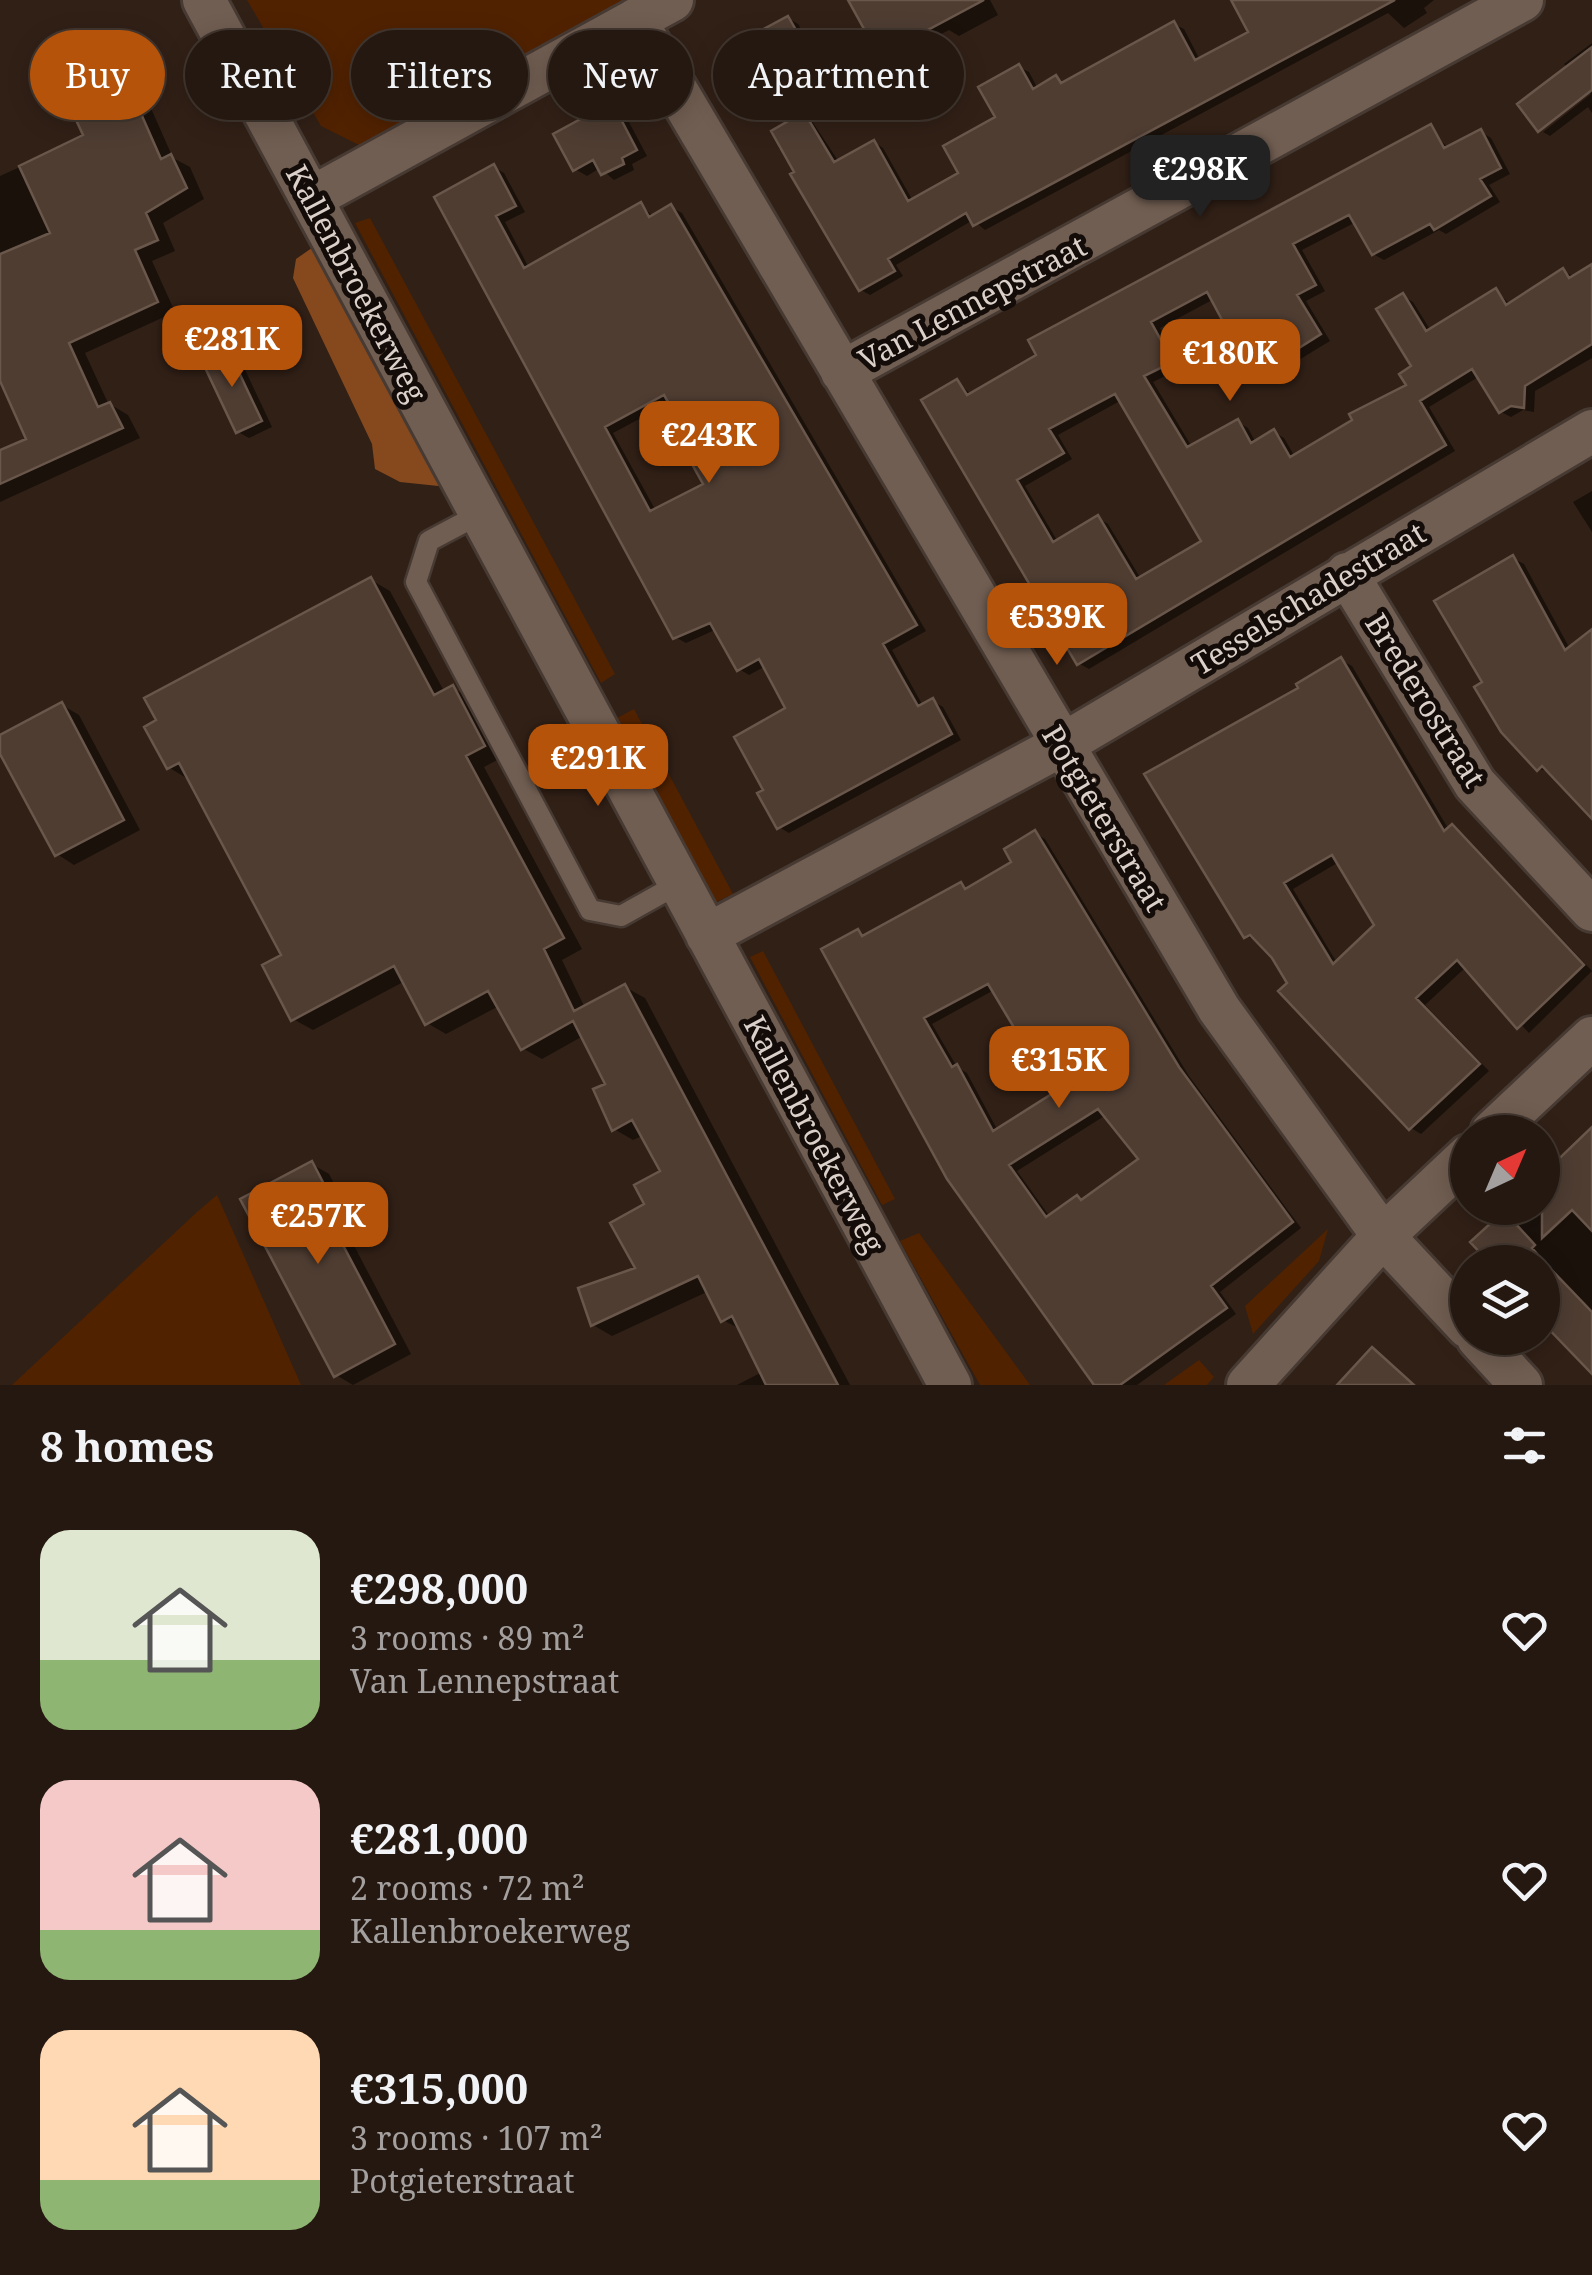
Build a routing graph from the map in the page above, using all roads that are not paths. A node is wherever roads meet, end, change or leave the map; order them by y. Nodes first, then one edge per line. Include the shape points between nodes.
1 (204, 0) edge
2 (672, 0) edge
3 (1522, 0) edge
4 (635, 20) junction
5 (313, 197) junction
6 (842, 372) junction
7 (1592, 430) edge
8 (478, 515) junction
9 (1348, 574) junction
10 (1060, 746) junction
11 (680, 884) junction
12 (1592, 910) edge
13 (707, 935) junction
14 (1592, 1038) edge
15 (1510, 1115) edge
16 (1450, 1173) edge
17 (1383, 1236) junction
18 (1450, 1308) edge
19 (1494, 1355) edge
20 (950, 1385) edge
21 (1248, 1385) edge
22 (1522, 1385) edge

1 - 5 street, Kallenbroekerweg
2 - 4 street
3 - 6 street, Van Lennepstraat
4 - 5 street
4 - 6 street, Potgieterstraat
5 - 8 street, Kallenbroekerweg
6 - 10 street, Potgieterstraat
7 - 9 street, Tesselschadestraat
8 - 11 street, Kallenbroekerweg
8 - 11 lane via 429,540 416,582 590,910 621,916
9 - 10 street, Tesselschadestraat
9 - 12 street, Brederostraat via 1475,784
10 - 13 street, Tesselschadestraat
10 - 17 street, Potgieterstraat via 1219,1009
11 - 13 street, Kallenbroekerweg
13 - 20 street, Kallenbroekerweg
14 - 15 street
16 - 17 street
17 - 18 street, Potgieterstraat
17 - 21 street
19 - 22 street

